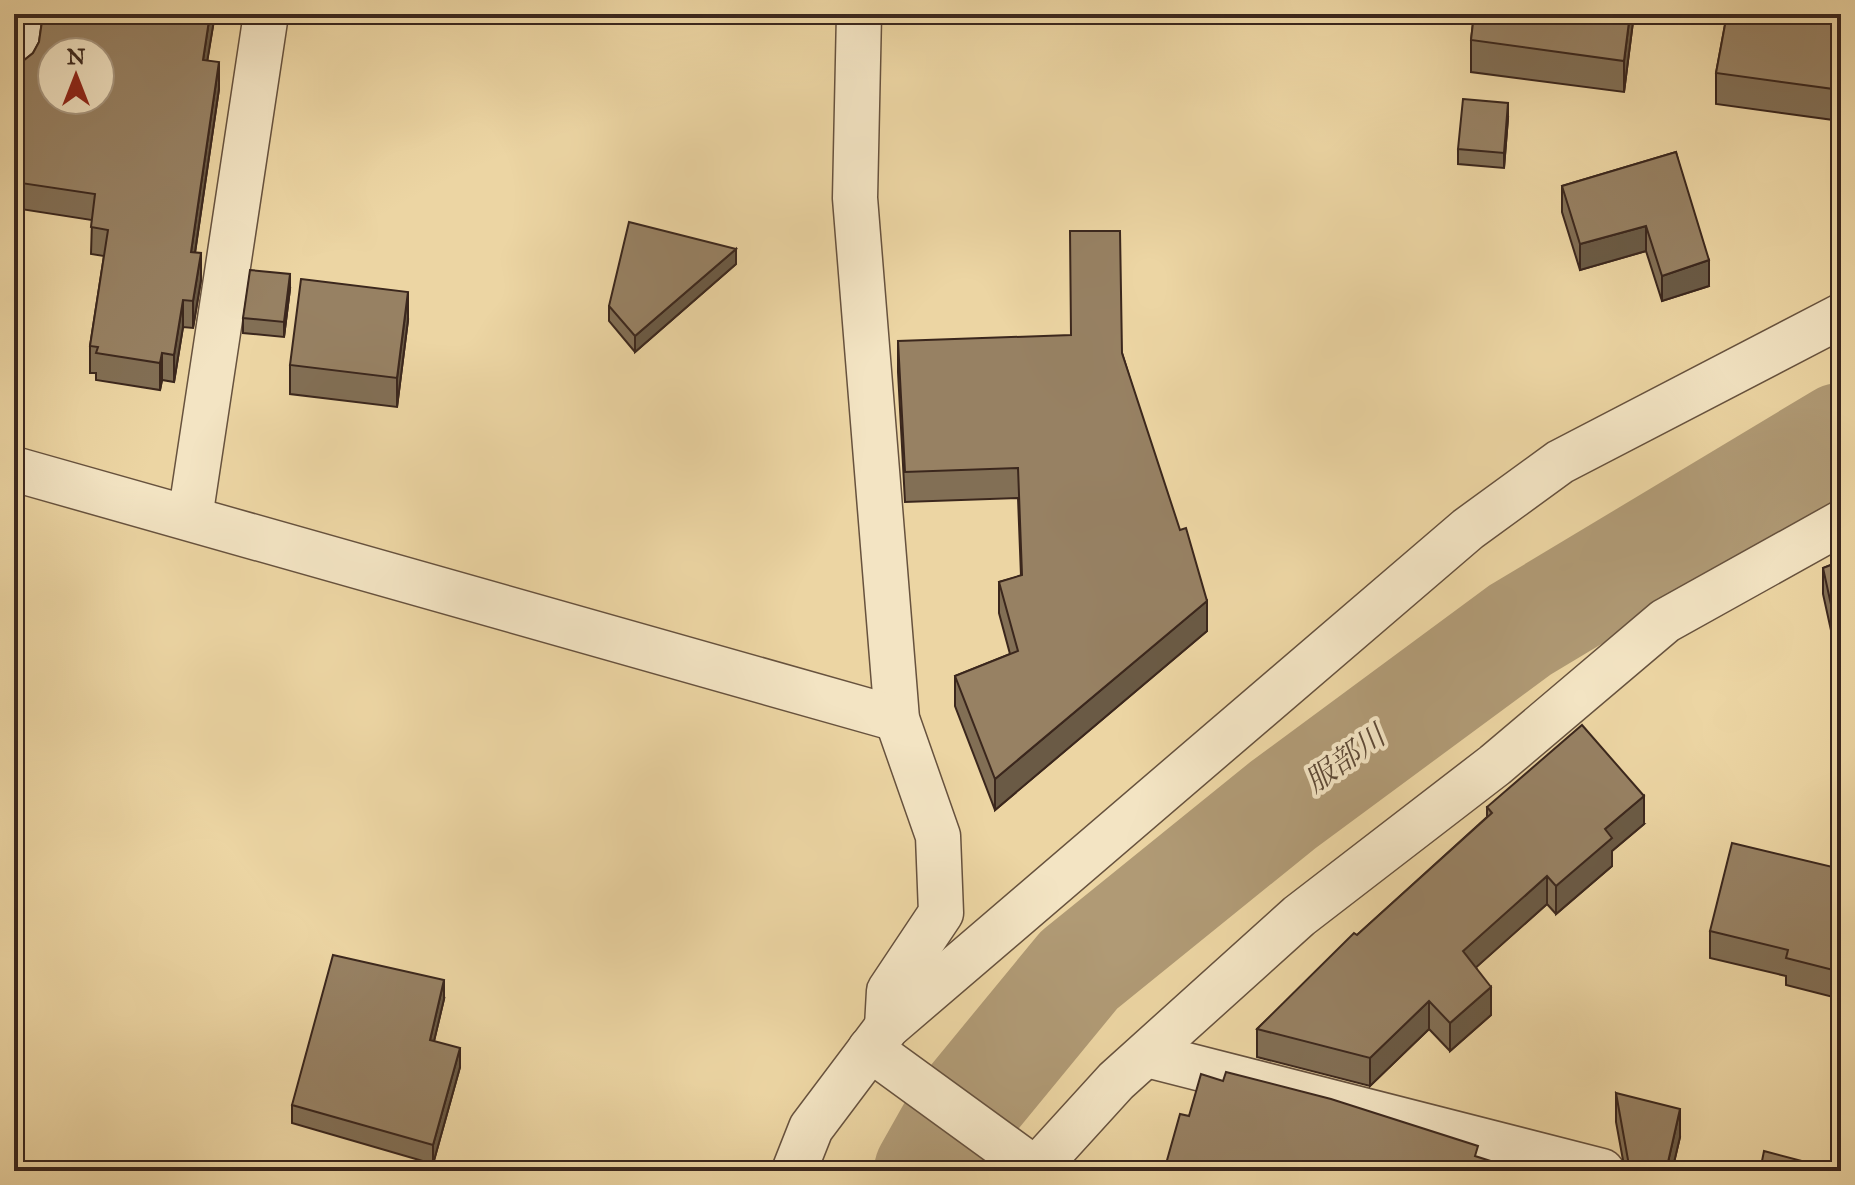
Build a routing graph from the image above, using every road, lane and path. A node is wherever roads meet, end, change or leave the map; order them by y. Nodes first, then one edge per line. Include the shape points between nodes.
1 (24, 14) edge
2 (266, 14) edge
3 (859, 14) edge
4 (14, 64) edge
5 (1841, 316) edge
6 (14, 469) edge
7 (190, 518) junction
8 (1841, 523) edge
9 (897, 719) junction
10 (885, 1049) junction
11 (1147, 1055) junction
12 (1029, 1164) edge
13 (794, 1171) edge
14 (1602, 1171) edge

1 - 4 street
2 - 7 street
3 - 9 street via 855,198
5 - 10 street via 1560,462 1468,529
6 - 7 street
7 - 9 street
8 - 11 street via 1665,621 1495,765 1299,916
9 - 10 street via 938,836 941,913 889,991
10 - 12 street
10 - 13 street via 811,1128
11 - 12 street
11 - 14 street

